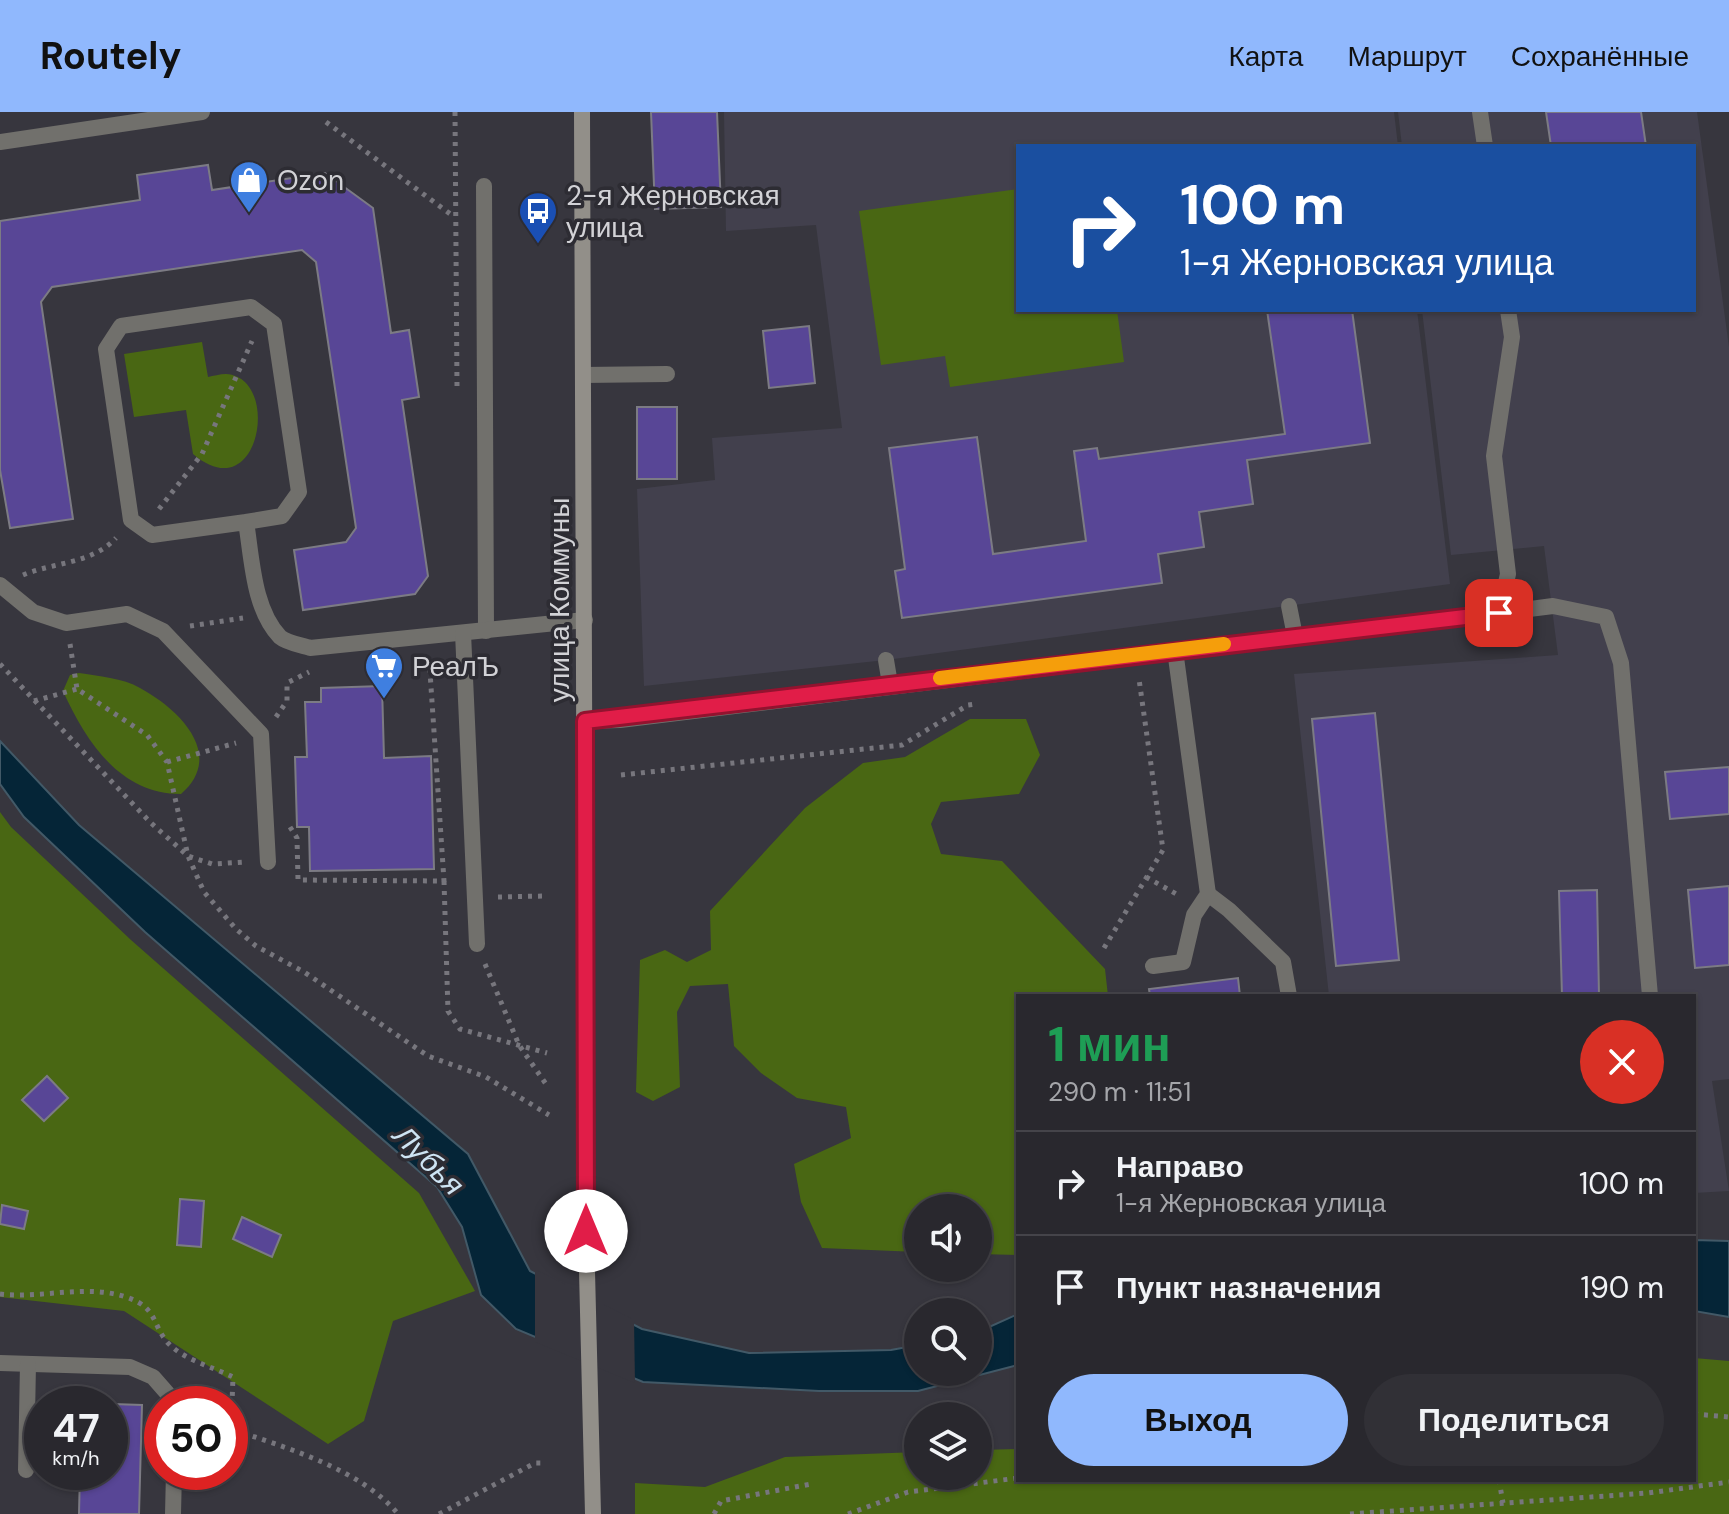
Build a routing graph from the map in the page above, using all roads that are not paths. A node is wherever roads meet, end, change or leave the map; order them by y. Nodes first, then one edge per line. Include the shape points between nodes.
1 (202, 112) edge
2 (582, 112) edge
3 (1480, 112) edge
4 (0, 142) edge
5 (1485, 144) edge
6 (484, 186) dead end
7 (1508, 312) edge
8 (667, 374) dead end
9 (583, 375) junction
10 (246, 522) junction
11 (0, 585) edge
12 (1289, 606) dead end
13 (1499, 613) junction
14 (585, 620) junction
15 (486, 631) junction
16 (463, 633) junction
17 (1295, 636) junction
18 (1175, 650) junction
19 (886, 660) dead end
20 (890, 684) junction
21 (585, 721) junction
22 (268, 862) road end
23 (1203, 901) junction
24 (477, 944) road end
25 (1153, 966) dead end
26 (1289, 994) edge
27 (1650, 994) edge
28 (0, 1363) edge
29 (28, 1364) junction
30 (28, 1386) edge
31 (161, 1386) edge
32 (174, 1490) edge
33 (173, 1514) edge
34 (593, 1514) edge

1 - 4 street
2 - 9 main road, улица Коммуны
3 - 5 street
6 - 15 street
7 - 13 street via 1512,337 1494,456 1508,574
8 - 9 street
9 - 14 main road, улица Коммуны
10 - 10 street via 282,516 299,492 274,324 251,307 121,326 106,349 131,520 152,535
10 - 16 street via 255,582 266,615 282,639 310,648
11 - 22 street via 33,612 66,623 127,614 163,631 261,734
12 - 17 street
13 - 17 street
13 - 27 street via 1553,606 1606,617 1621,663
14 - 15 street
14 - 21 main road, улица Коммуны
15 - 16 street
16 - 24 street
17 - 18 street
18 - 20 street
18 - 23 street
19 - 20 street
20 - 21 street
21 - 34 main road, улица Коммуны via 586,1231
23 - 25 street via 1194,915 1183,962
23 - 26 street via 1229,910 1283,962
28 - 29 street
29 - 30 street
29 - 31 street via 130,1367
32 - 33 street

